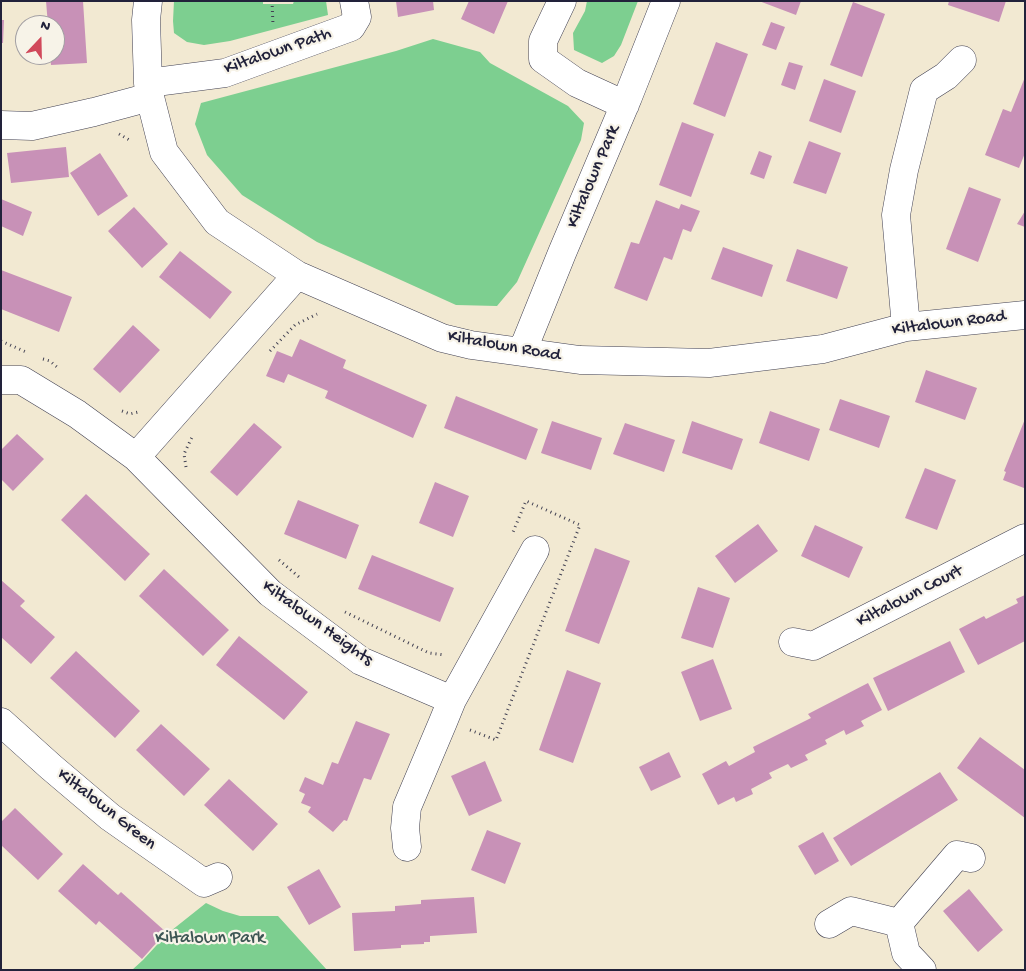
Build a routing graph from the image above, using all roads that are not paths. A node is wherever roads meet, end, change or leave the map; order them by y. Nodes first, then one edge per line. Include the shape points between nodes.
1 (148, 1) edge
2 (354, 1) edge
3 (562, 1) edge
4 (666, 1) edge
5 (962, 60) dead end
6 (149, 90) junction
7 (625, 105) junction
8 (1, 125) edge
9 (297, 275) junction
10 (1025, 314) edge
11 (906, 327) junction
12 (522, 352) junction
13 (1, 380) edge
14 (136, 457) junction
15 (1025, 538) edge
16 (535, 550) dead end
17 (793, 642) dead end
18 (452, 700) junction
19 (4, 731) edge
20 (407, 847) dead end
21 (971, 858) dead end
22 (218, 877) dead end
23 (899, 923) junction
24 (829, 924) dead end
25 (922, 970) edge

1 - 6 street, Kiltalown Road
2 - 6 street, Kiltalown Path via 357,16 351,27 225,72
3 - 7 street via 543,41 543,59 577,83
4 - 7 street, Kiltalown Park
5 - 11 street via 946,76 924,90 906,162 896,215
6 - 8 street, Kiltalown Path via 94,112 32,126
6 - 9 street, Kiltalown Road via 164,152 217,222
7 - 12 street, Kiltalown Park
9 - 12 street, Kiltalown Road via 442,338
9 - 14 street
10 - 11 street, Kiltalown Road
11 - 12 street, Kiltalown Road via 823,348 710,363 580,360
13 - 14 street, Kiltalown Heights via 22,380 77,414
14 - 18 street, Kiltalown Heights via 270,593 361,661
15 - 17 street, Kiltalown Court via 813,646
16 - 18 street
18 - 20 street via 407,807
19 - 22 street, Kiltalown Green via 110,817 204,883
21 - 23 street via 957,855
23 - 24 street via 851,911
23 - 25 street via 906,953

